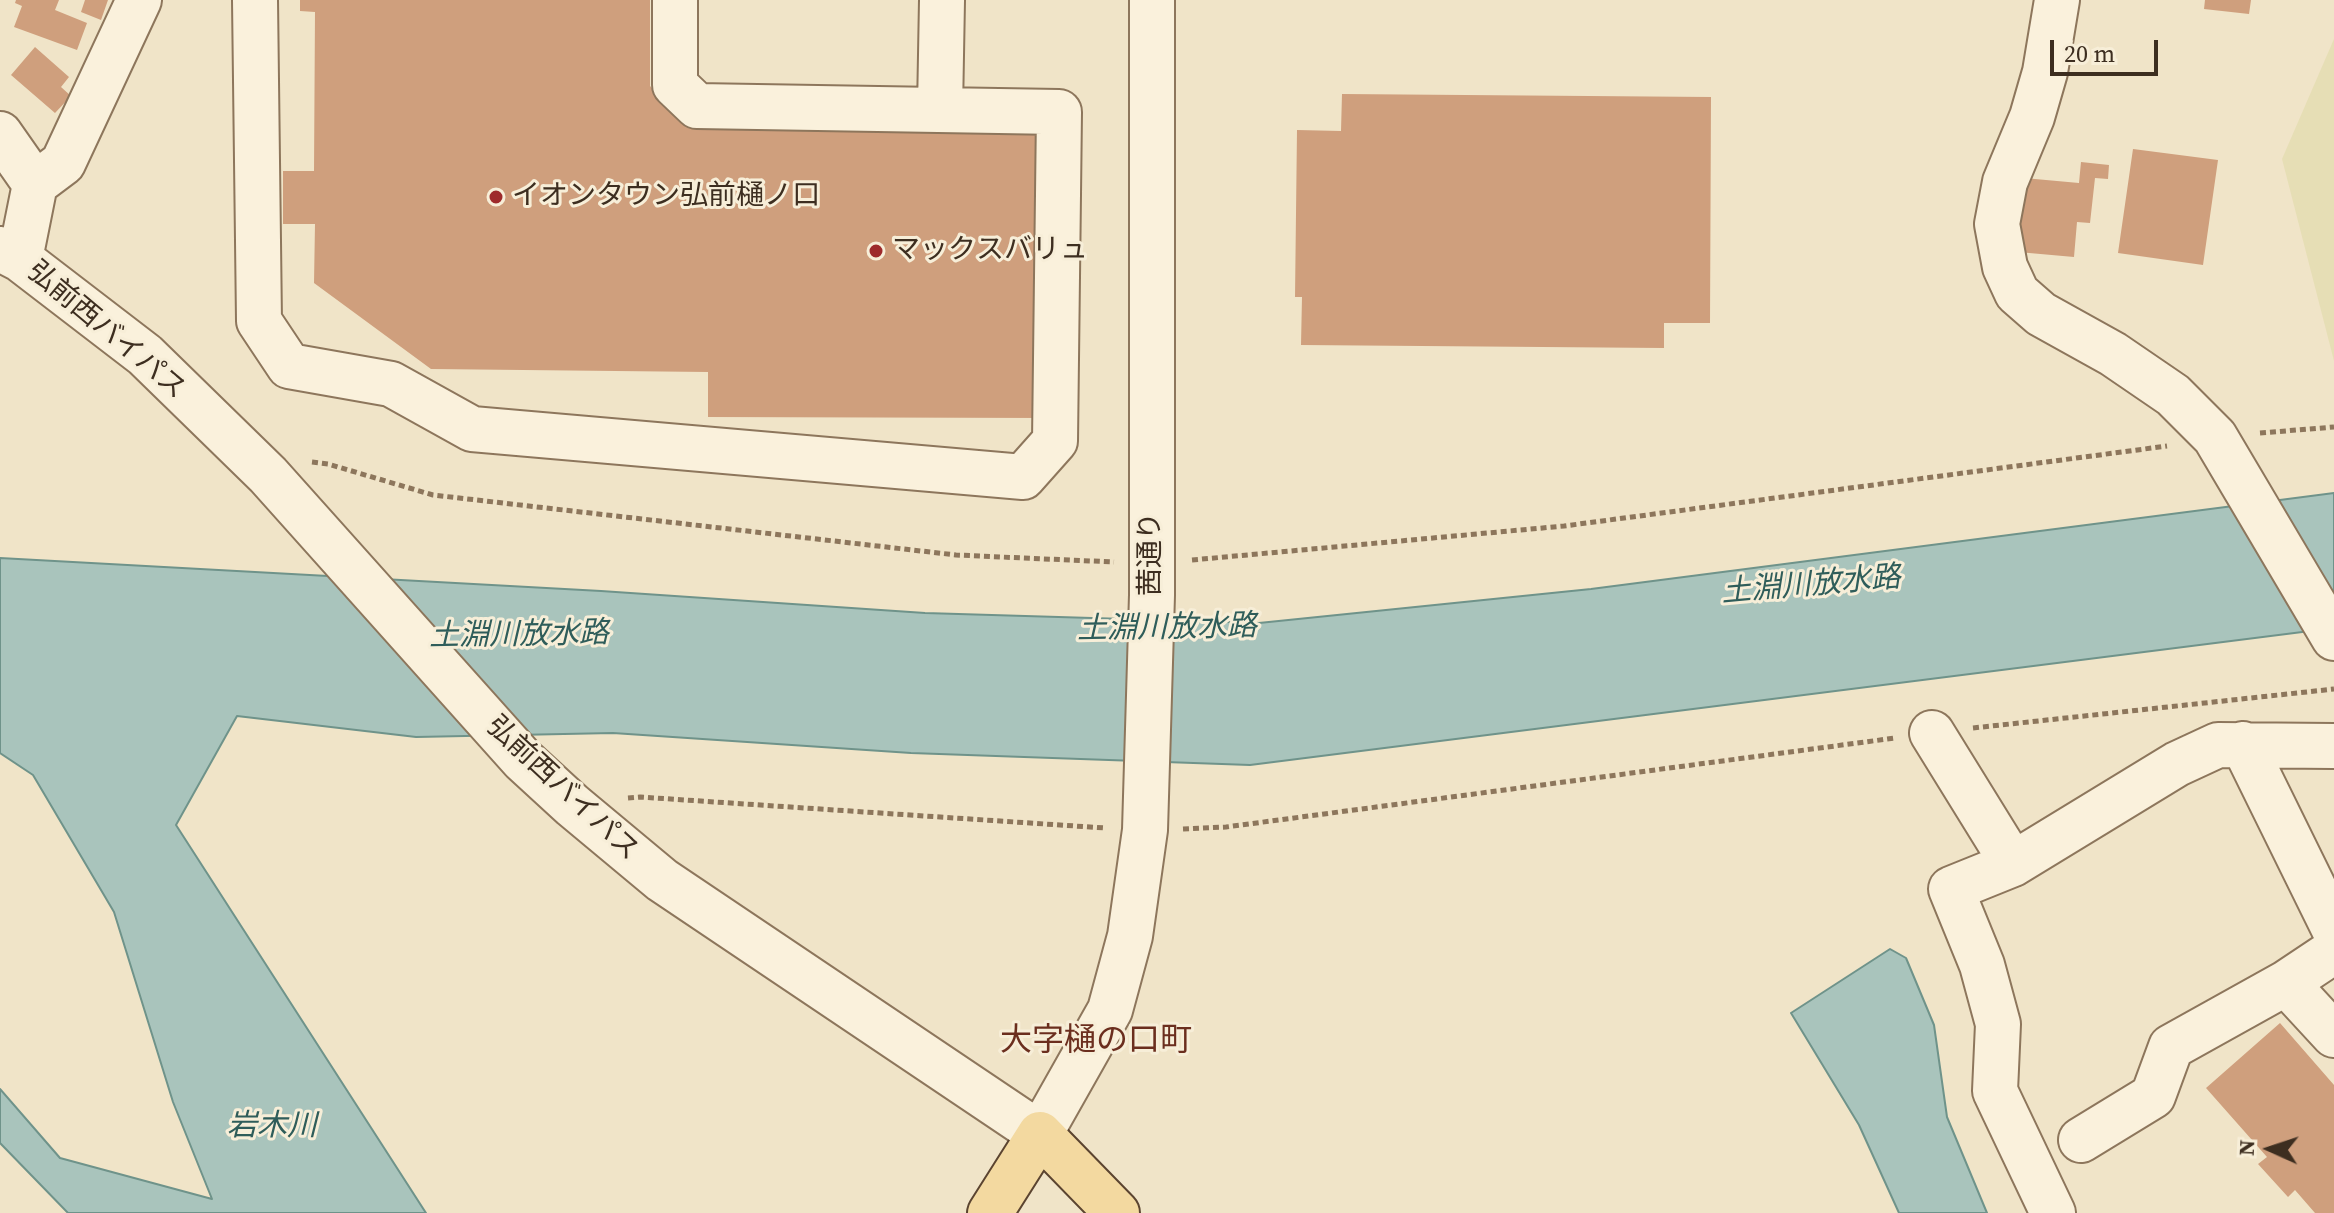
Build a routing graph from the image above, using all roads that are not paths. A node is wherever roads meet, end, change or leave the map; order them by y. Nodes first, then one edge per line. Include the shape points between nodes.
1 (139, 0) edge
2 (255, 0) edge
3 (675, 0) edge
4 (942, 0) edge
5 (1152, 0) edge
6 (2057, 0) edge
7 (940, 110) junction
8 (0, 134) edge
9 (35, 184) junction
10 (10, 254) edge
11 (2334, 638) edge
12 (1932, 733) road end
13 (2243, 744) junction
14 (2334, 746) edge
15 (2013, 864) junction
16 (2334, 929) edge
17 (2334, 951) edge
18 (2286, 983) junction
19 (2334, 1035) edge
20 (1040, 1134) junction
21 (2081, 1140) dead end
22 (990, 1213) edge
23 (1117, 1213) edge
24 (2053, 1213) edge

1 - 9 street via 63,163
2 - 7 street via 259,321 289,366 391,384 472,429 1023,477 1055,441 1059,112
3 - 7 street via 675,85 697,106
4 - 7 street
5 - 20 street, 茜通り via 1152,579 1146,813 1130,936 1110,1010
6 - 11 street via 2045,72 2005,182 1997,224 2005,267 2017,293 2041,314 2173,395 2224,452
8 - 9 street
9 - 10 street
10 - 20 street, 弘前西バイパス via 145,355 256,464 523,760 572,805 662,880
12 - 15 street
13 - 14 street
13 - 15 street via 2218,745 2177,764
13 - 16 street
15 - 24 street via 1951,889 1982,965 1998,1024 1995,1091
17 - 18 street
18 - 19 street
18 - 21 street via 2171,1047 2153,1096
20 - 22 main road
20 - 23 main road

